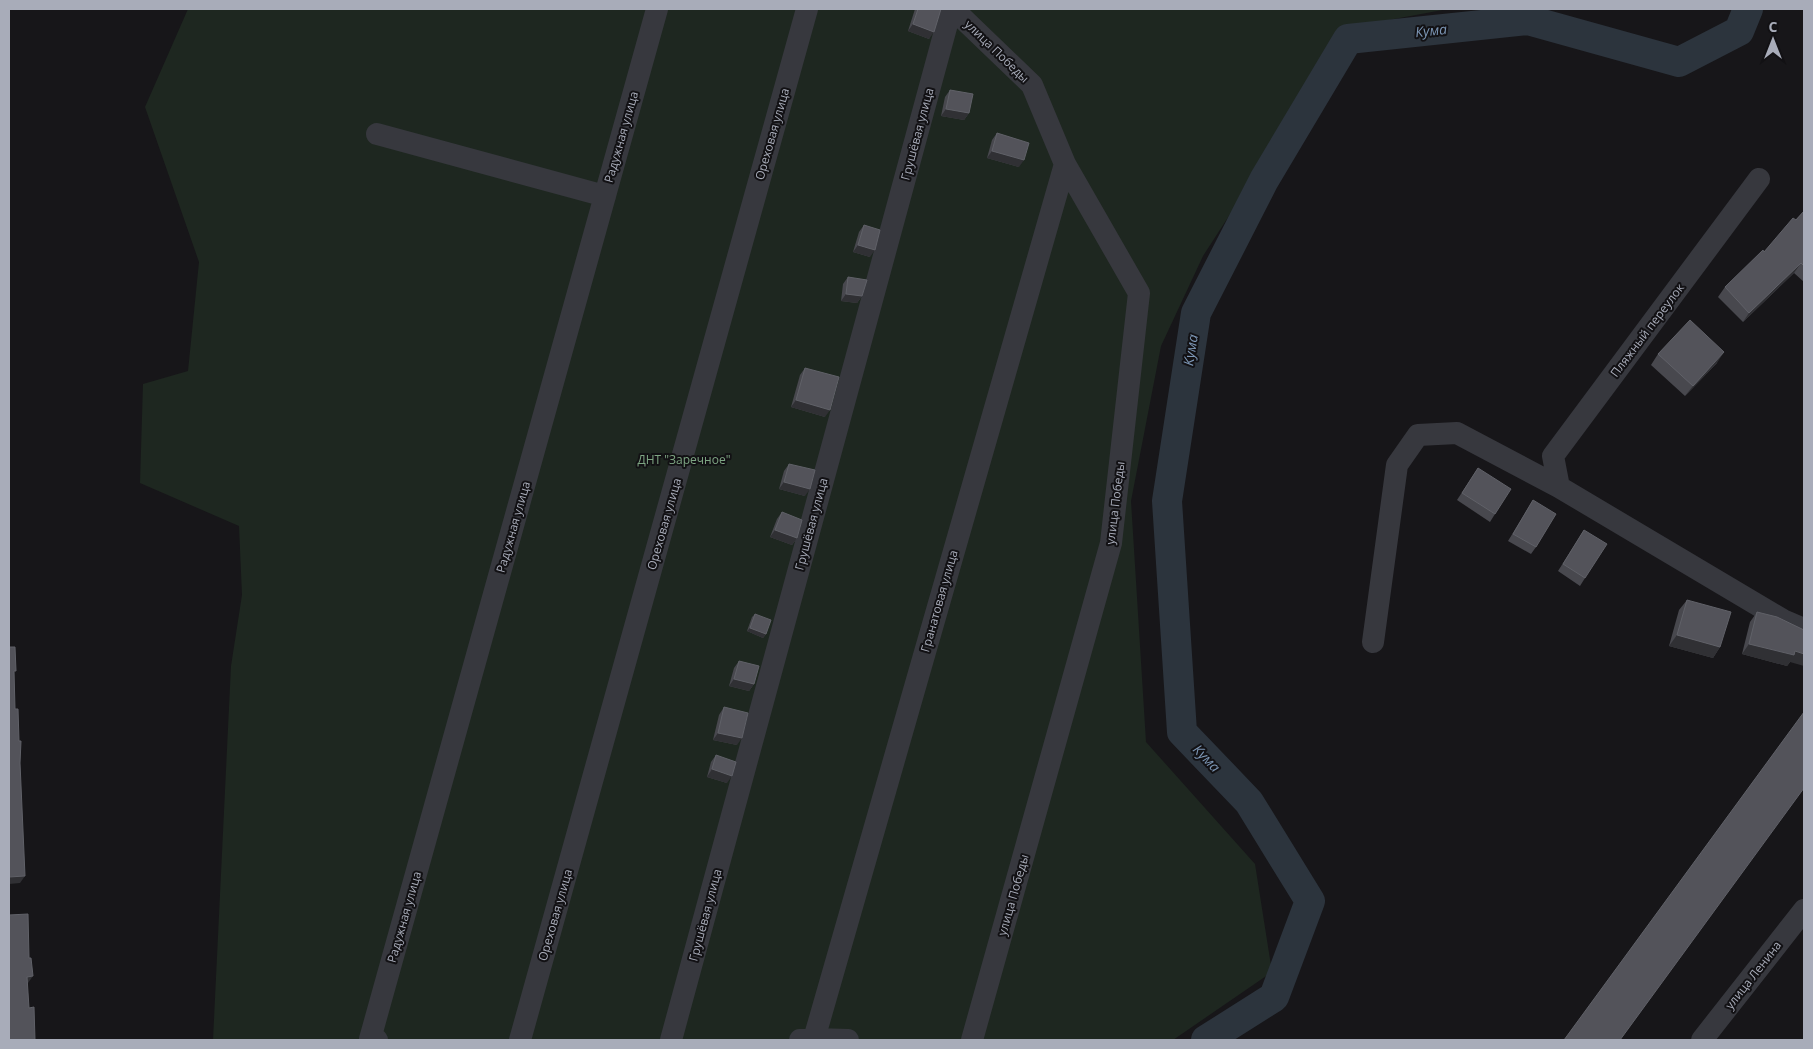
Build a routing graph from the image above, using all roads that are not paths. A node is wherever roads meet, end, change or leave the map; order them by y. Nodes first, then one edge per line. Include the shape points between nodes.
1 (657, 9) edge
2 (807, 9) edge
3 (952, 9) edge
4 (377, 134) dead end
5 (1065, 164) junction
6 (1759, 179) dead end
7 (604, 196) junction
8 (1559, 487) junction
9 (1804, 629) edge
10 (1373, 642) dead end
11 (1804, 910) edge
12 (806, 1039) edge
13 (377, 1040) edge
14 (520, 1040) edge
15 (671, 1040) edge
16 (848, 1040) edge
17 (972, 1040) edge
18 (1702, 1040) edge

1 - 7 street, Радужная улица
2 - 14 street, Ореховая улица
3 - 5 street, улица Победы via 1032,85
3 - 15 street, Грушёвая улица
4 - 7 street
5 - 12 street, Гранатовая улица
5 - 17 street, улица Победы via 1139,293 1111,543
6 - 8 street, Пляжный переулок via 1553,456
7 - 13 street, Радужная улица via 370,1039
8 - 9 street via 1783,620
8 - 10 street via 1457,434 1418,435 1397,465
11 - 18 street, улица Ленина
12 - 16 street

